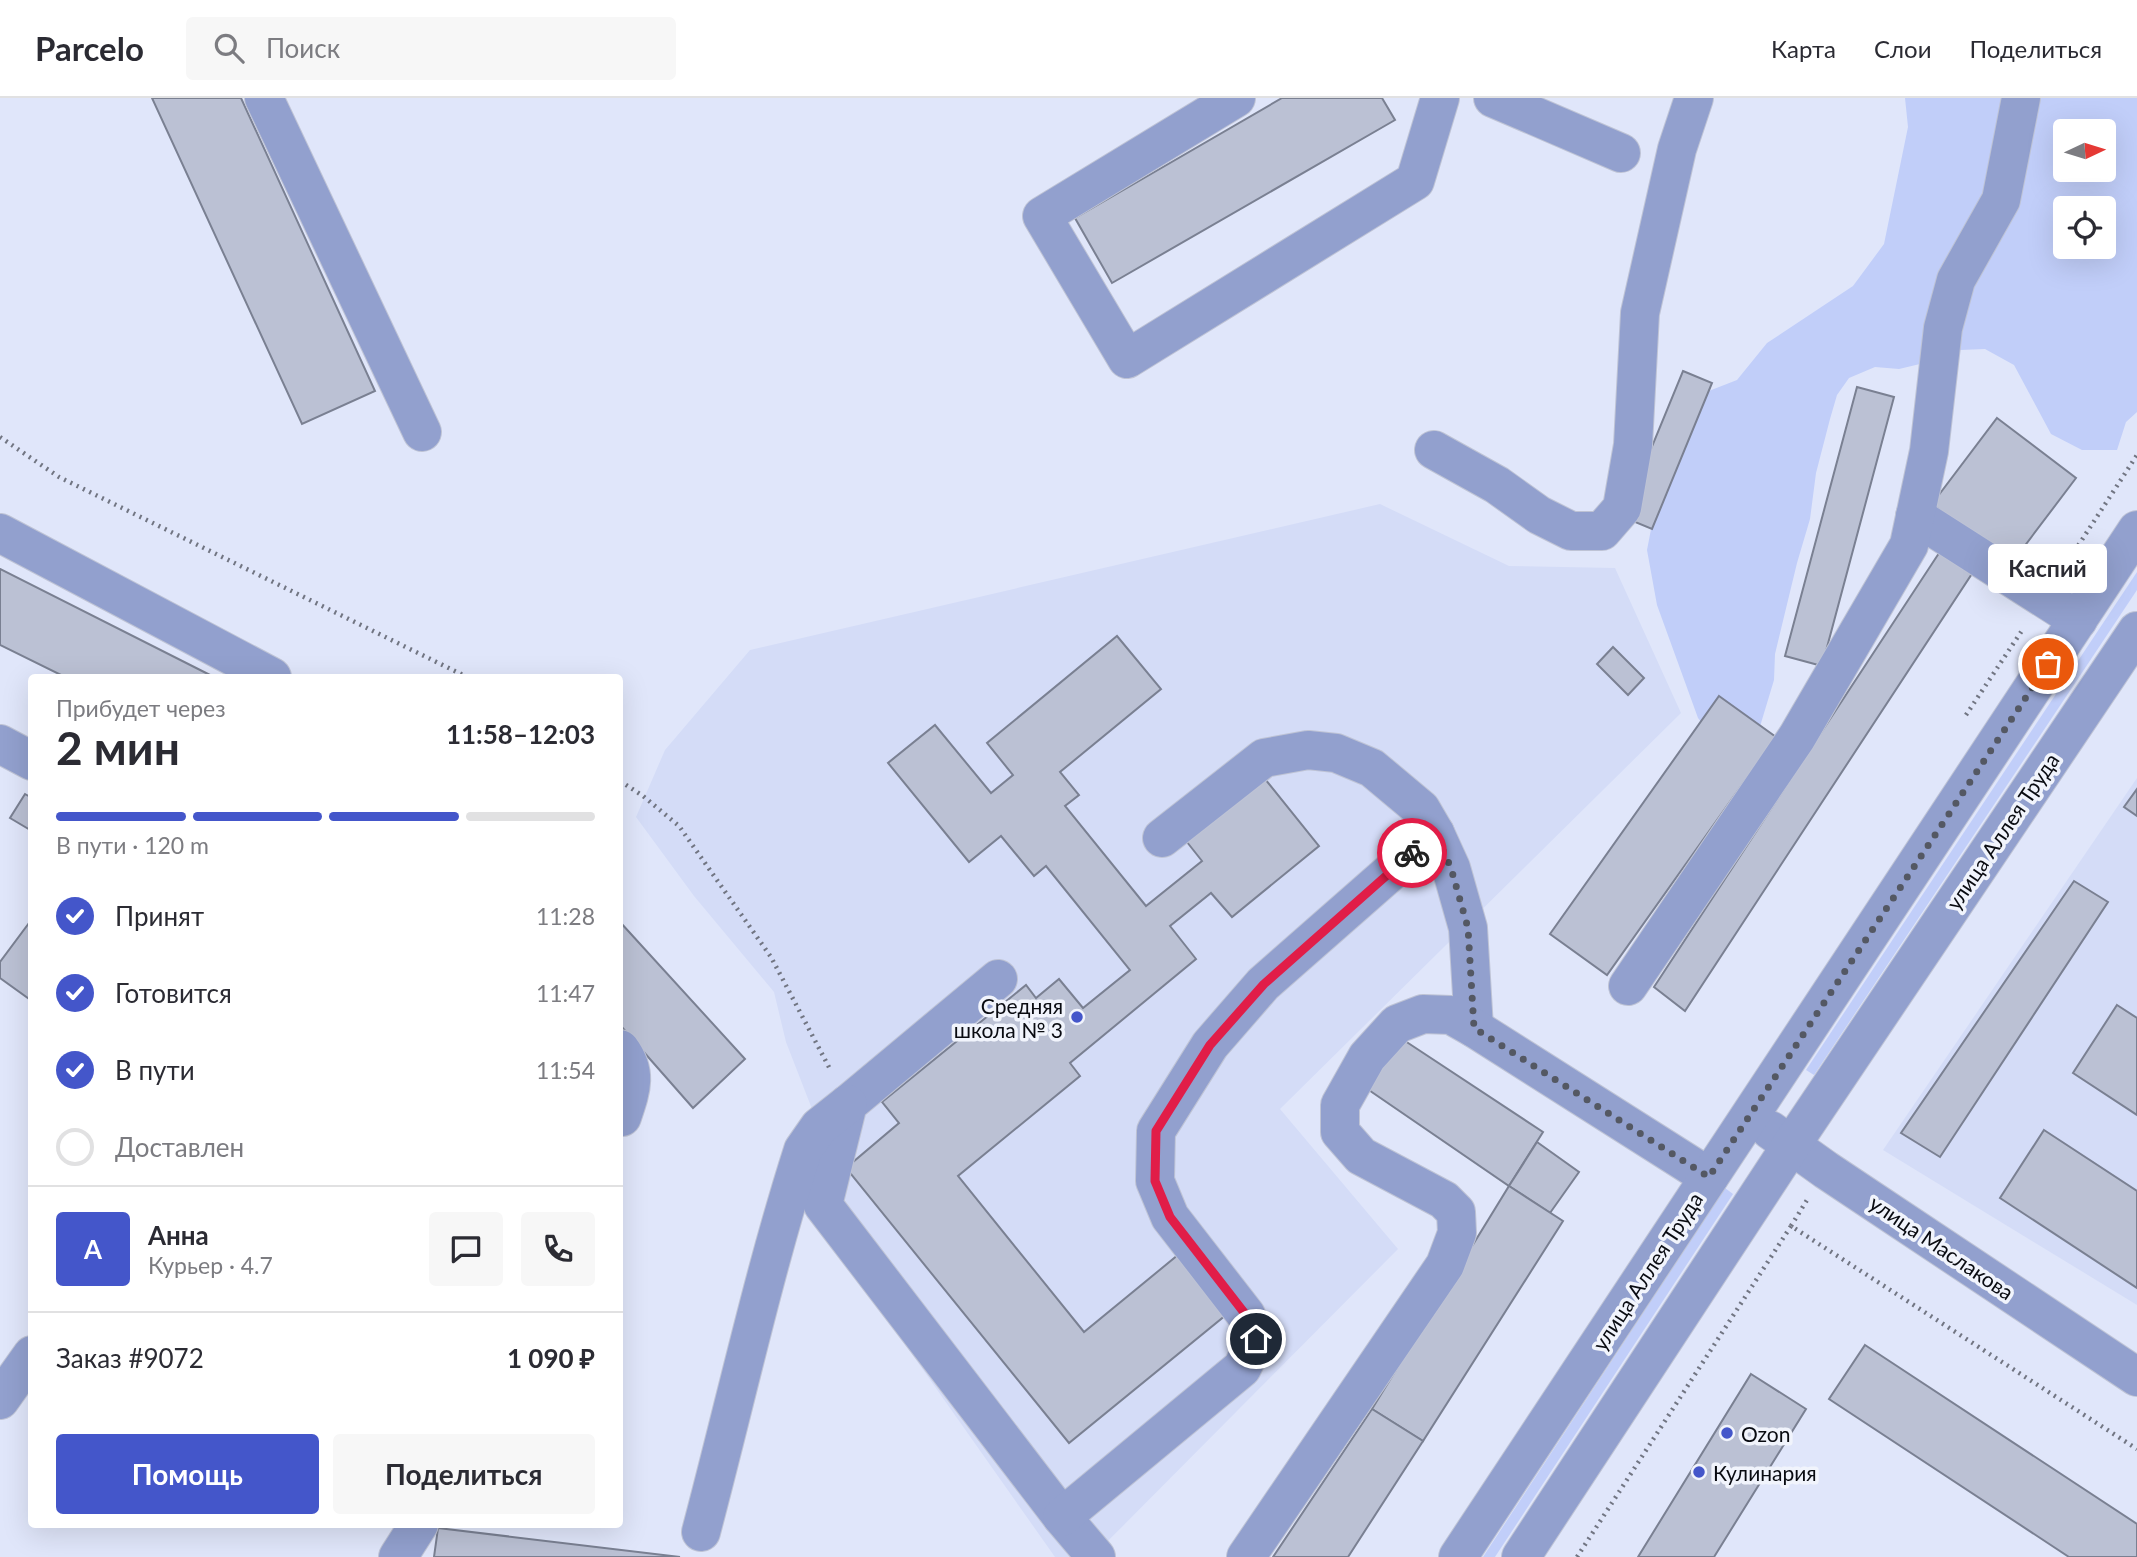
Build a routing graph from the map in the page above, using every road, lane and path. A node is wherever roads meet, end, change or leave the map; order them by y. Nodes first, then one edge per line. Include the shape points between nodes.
1 (264, 98) edge
2 (1236, 98) edge
3 (1440, 98) edge
4 (1493, 98) edge
5 (1694, 98) edge
6 (2021, 98) edge
7 (1621, 153) dead end
8 (422, 432) dead end
9 (0, 437) edge
10 (1434, 450) dead end
11 (1915, 516) junction
12 (2137, 530) edge
13 (0, 533) edge
14 (2078, 620) junction
15 (2137, 631) edge
16 (266, 674) edge
17 (461, 674) edge
18 (0, 744) edge
19 (28, 759) edge
20 (623, 783) edge
21 (1435, 833) junction
22 (1162, 838) dead end
23 (999, 979) dead end
24 (1628, 986) dead end
25 (1474, 1028) junction
26 (623, 1053) edge
27 (848, 1104) junction
28 (623, 1114) edge
29 (1749, 1116) junction
30 (1792, 1144) junction
31 (1709, 1177) junction
32 (28, 1361) edge
33 (2137, 1377) edge
34 (0, 1400) edge
35 (2137, 1449) edge
36 (1062, 1517) junction
37 (416, 1528) edge
38 (701, 1531) dead end
39 (398, 1557) edge
40 (1096, 1557) edge
41 (1246, 1557) edge
42 (1458, 1557) edge
43 (1521, 1557) edge
44 (1577, 1557) edge

1 - 8 street
2 - 3 street via 1042,216 1127,359 1415,181
4 - 7 street
5 - 10 street via 1677,149 1640,313 1633,445 1622,508 1602,531 1571,531
6 - 11 street via 2001,200 1956,280 1943,328 1929,451
9 - 17 path via 59,477
11 - 14 street
11 - 24 street via 1909,545 1797,737
12 - 14 street, улица Аллея Труда
13 - 16 street
14 - 29 street, улица Аллея Труда
15 - 30 street, улица Аллея Труда
18 - 19 street
20 - 27 path via 679,827 771,957
21 - 22 street via 1421,809 1372,768 1336,753 1308,750 1264,758
21 - 25 street via 1451,868 1468,928
21 - 36 street via 1264,984 1210,1045 1156,1131 1155,1181 1170,1217 1246,1315 1256,1339 1242,1368
23 - 27 street
25 - 31 street
25 - 41 street via 1451,1015 1423,1014 1397,1024 1367,1057 1340,1105 1340,1132 1361,1156 1444,1200 1456,1212 1457,1233 1446,1265
26 - 28 street via 630,1062 632,1089
27 - 36 street via 823,1205
27 - 38 street via 819,1127 803,1150 754,1318
29 - 30 street, улица Маслакова
29 - 31 street, улица Аллея Труда
30 - 33 street, улица Маслакова
30 - 43 street, улица Аллея Труда
31 - 42 street, улица Аллея Труда
32 - 34 street
35 - 44 path via 1791,1226
36 - 40 street
37 - 39 street

